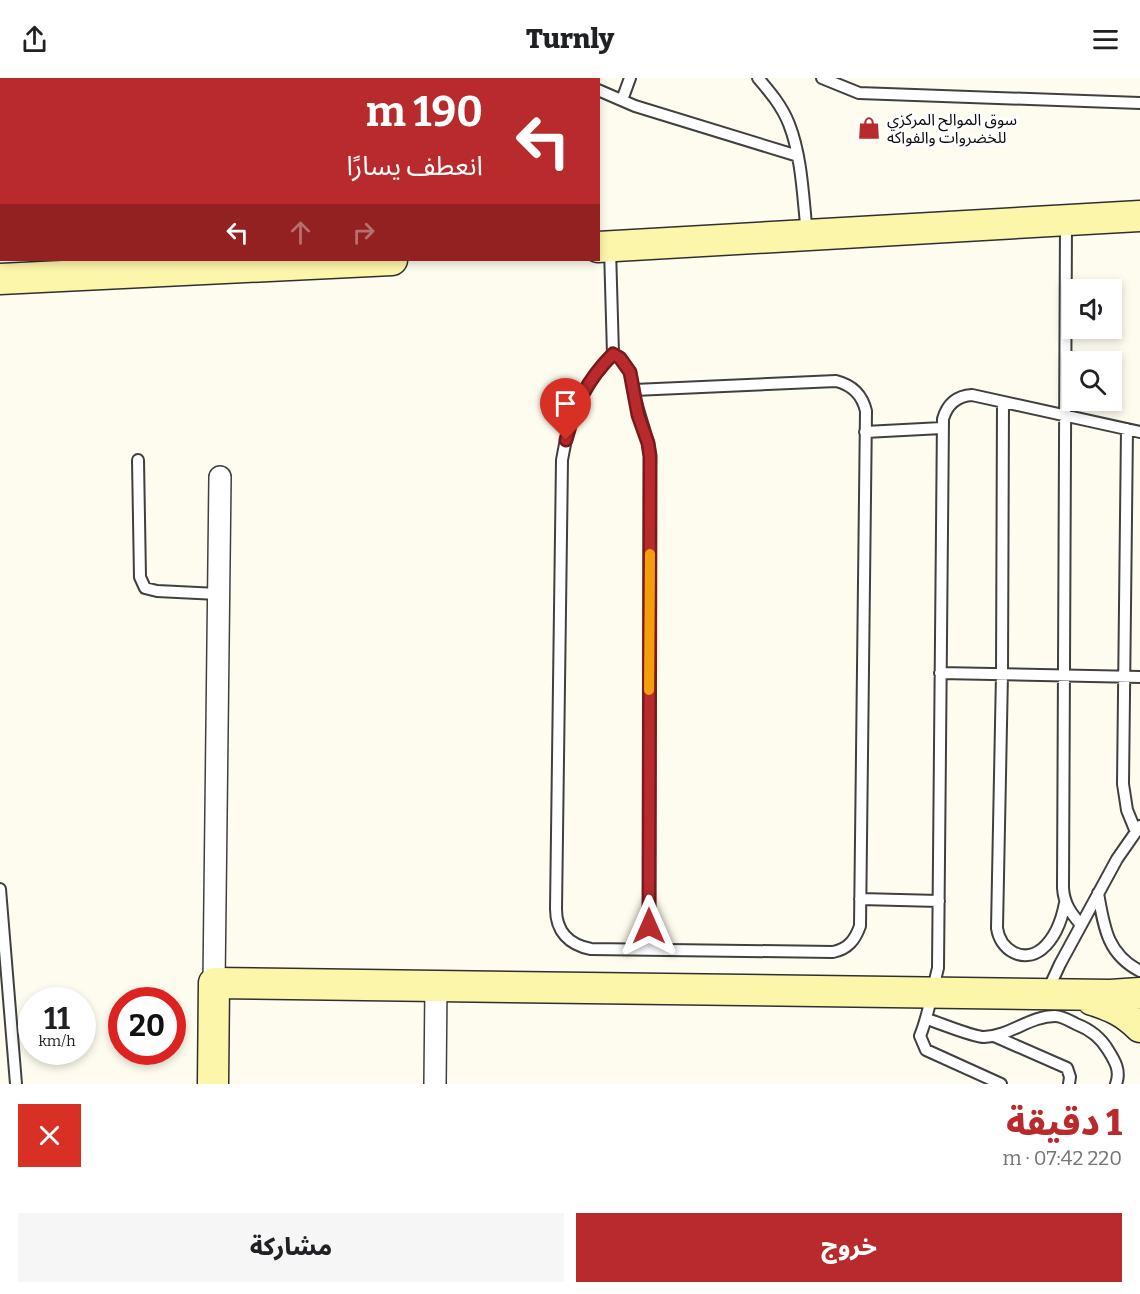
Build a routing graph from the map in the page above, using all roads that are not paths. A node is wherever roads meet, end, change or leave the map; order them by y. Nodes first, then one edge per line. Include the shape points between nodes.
1 (630, 78) edge
2 (758, 78) edge
3 (822, 78) edge
4 (600, 91) edge
5 (622, 100) junction
6 (1140, 103) edge
7 (798, 156) junction
8 (1140, 216) edge
9 (1066, 220) junction
10 (808, 235) junction
11 (604, 247) edge
12 (338, 261) edge
13 (229, 263) edge
14 (58, 268) edge
15 (0, 279) edge
16 (613, 354) junction
17 (634, 390) junction
18 (1003, 402) junction
19 (1065, 416) junction
20 (942, 428) junction
21 (1127, 429) junction
22 (865, 432) junction
23 (1140, 432) edge
24 (138, 460) dead end
25 (220, 477) dead end
26 (218, 594) junction
27 (940, 673) junction
28 (1002, 674) junction
29 (1063, 675) junction
30 (1124, 677) junction
31 (1140, 677) edge
32 (1138, 829) edge
33 (0, 889) edge
34 (1098, 893) junction
35 (860, 899) junction
36 (939, 901) junction
37 (1065, 903) junction
38 (1081, 925) junction
39 (649, 950) junction
40 (1140, 971) edge
41 (214, 983) junction
42 (436, 987) junction
43 (1140, 993) edge
44 (1059, 994) junction
45 (929, 1005) junction
46 (1140, 1027) edge
47 (994, 1036) junction
48 (16, 1084) edge
49 (213, 1084) edge
50 (435, 1084) edge
51 (1001, 1084) edge
52 (1070, 1084) edge
53 (1116, 1084) edge

1 - 5 lane
2 - 7 lane via 788,122
3 - 6 lane via 859,93
4 - 5 lane
5 - 7 lane
7 - 10 lane
8 - 9 street
9 - 10 street
9 - 19 lane
10 - 11 street
11 - 16 lane
12 - 13 street
13 - 14 street
14 - 15 street
16 - 17 lane via 626,364
16 - 39 lane via 579,399 562,460 556,916 561,931 582,947
17 - 22 lane via 836,381 853,389 864,403
17 - 39 lane via 650,456
18 - 19 lane
18 - 20 lane via 972,395 958,398 948,407
18 - 28 lane
19 - 21 lane
19 - 29 lane
20 - 22 lane
20 - 27 lane
21 - 23 lane
21 - 30 lane
22 - 35 lane
24 - 26 lane via 140,577 145,588
25 - 26 street
26 - 41 street
27 - 28 lane
27 - 36 lane
28 - 29 lane
28 - 37 lane via 998,936 1012,953 1034,954 1047,945 1059,925
29 - 30 lane
29 - 37 lane
30 - 31 lane
30 - 32 lane via 1123,784 1127,810
32 - 34 lane
33 - 48 lane
34 - 38 lane
34 - 40 lane via 1113,948
35 - 36 lane
35 - 39 lane via 857,935 840,951
36 - 45 lane via 938,969
37 - 38 lane
38 - 44 lane via 1060,964
41 - 42 street
41 - 49 street
42 - 45 street
42 - 50 street
43 - 44 street
44 - 45 street
44 - 46 street via 1112,1006
45 - 47 lane via 981,1037
45 - 51 lane via 920,1036 926,1050
47 - 52 lane via 1067,1068
47 - 53 lane via 1040,1018 1057,1016 1084,1026 1104,1042 1115,1061 1119,1072

